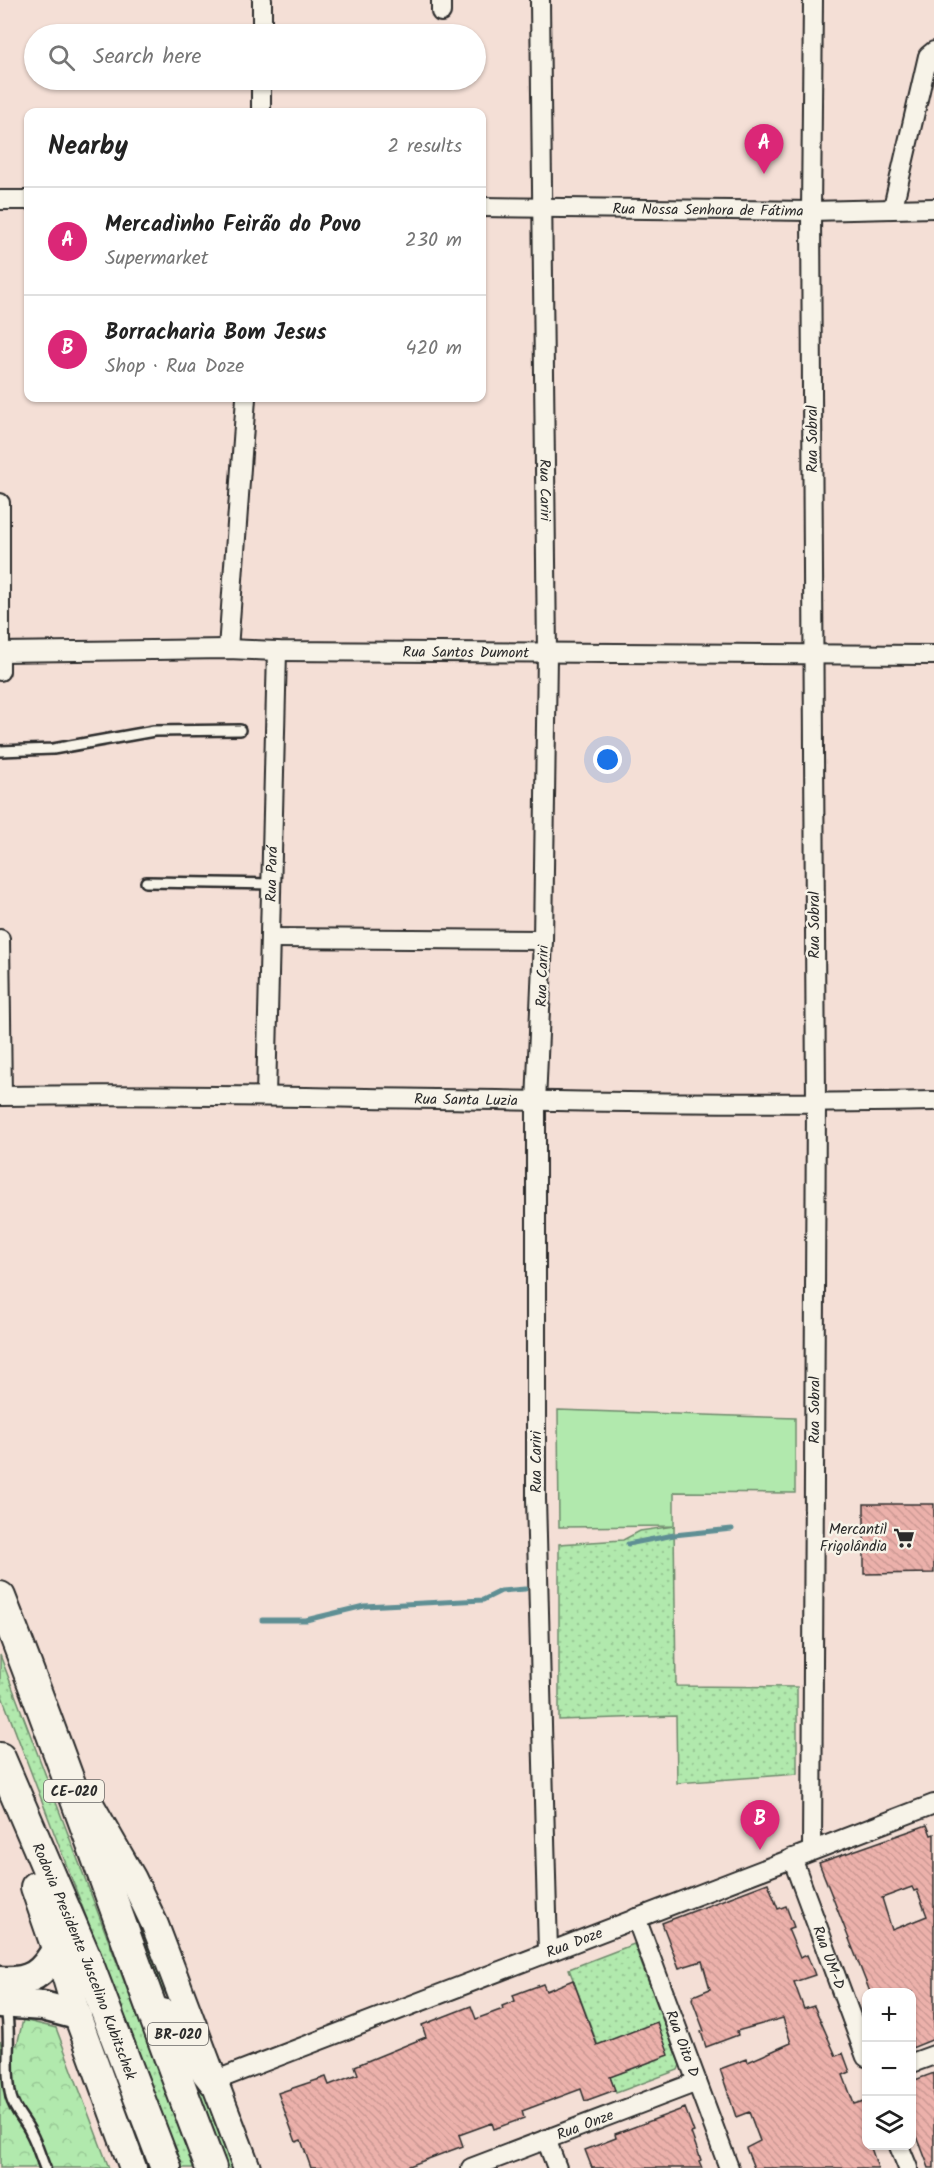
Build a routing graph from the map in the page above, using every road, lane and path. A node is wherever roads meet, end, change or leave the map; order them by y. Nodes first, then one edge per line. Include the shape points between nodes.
1 (262, 0) edge
2 (540, 0) edge
3 (813, 0) edge
4 (262, 24) edge
5 (934, 51) edge
6 (261, 90) edge
7 (261, 108) edge
8 (0, 200) edge
9 (24, 200) edge
10 (486, 207) edge
11 (893, 207) junction
12 (934, 207) edge
13 (541, 208) junction
14 (811, 212) junction
15 (246, 402) edge
16 (0, 503) edge
17 (228, 649) junction
18 (277, 651) junction
19 (0, 652) edge
20 (813, 653) junction
21 (548, 654) junction
22 (934, 655) edge
23 (0, 670) edge
24 (240, 730) dead end
25 (0, 751) edge
26 (146, 882) dead end
27 (271, 884) junction
28 (270, 938) junction
29 (0, 939) edge
30 (543, 940) junction
31 (1, 1096) edge
32 (266, 1096) junction
33 (934, 1101) edge
34 (536, 1103) junction
35 (816, 1104) junction
36 (0, 1597) edge
37 (61, 1753) junction
38 (0, 1759) edge
39 (934, 1804) edge
40 (812, 1850) junction
41 (792, 1858) junction
42 (636, 1918) junction
43 (57, 1948) junction
44 (548, 1952) junction
45 (142, 1988) junction
46 (3, 1992) edge
47 (76, 2014) junction
48 (862, 2044) edge
49 (934, 2055) edge
50 (916, 2062) edge
51 (214, 2081) junction
52 (696, 2082) junction
53 (546, 2139) junction
54 (901, 2150) edge
55 (45, 2168) edge
56 (133, 2168) edge
57 (166, 2168) edge
58 (211, 2168) edge
59 (247, 2168) edge
60 (471, 2168) edge
61 (557, 2168) edge
62 (729, 2168) edge
63 (908, 2168) edge

1 - 4 street
2 - 13 street, Rua Cariri
3 - 14 street, Rua Sobral
5 - 11 street via 928,56
6 - 7 street
8 - 9 street
10 - 13 street, Rua Nossa Senhora de Fátima
11 - 12 street, Rua Nossa Senhora de Fátima
11 - 14 street, Rua Nossa Senhora de Fátima
13 - 14 street, Rua Nossa Senhora de Fátima
13 - 21 street, Rua Cariri
14 - 20 street, Rua Sobral
15 - 17 street
16 - 19 street
17 - 18 street, Rua Santos Dumont
17 - 19 street, Rua Santos Dumont
18 - 21 street, Rua Santos Dumont
18 - 27 street, Rua Pará
19 - 23 street
20 - 21 street, Rua Santos Dumont
20 - 22 street, Rua Santos Dumont
20 - 35 street, Rua Sobral
21 - 30 street, Rua Cariri
24 - 25 lane via 154,731 64,748
26 - 27 lane
27 - 28 street, Rua Pará
28 - 30 street
28 - 32 street, Rua Pará
29 - 31 street
30 - 34 street, Rua Cariri
31 - 32 street, Rua Santa Luzia
32 - 34 street, Rua Santa Luzia
33 - 35 street, Rua Santa Luzia
34 - 35 street, Rua Santa Luzia
34 - 44 street, Rua Cariri via 536,1499
35 - 40 street, Rua Sobral
36 - 37 highway, CE-020
37 - 45 highway, CE-020
37 - 51 main road via 155,1925
38 - 43 highway via 6,1802
38 - 57 highway, Rodovia Presidente Juscelino Kubitschek via 85,1956
39 - 40 street, Rua Doze
40 - 41 street, Rua Doze
41 - 42 street, Rua Doze
41 - 48 street, Rua UM-D
42 - 44 street, Rua Doze
42 - 52 street, Rua Oito D
43 - 46 main road via 47,1967
43 - 47 main road
44 - 51 street, Rua Doze
45 - 51 highway, BR-020
45 - 58 highway, CE-020
46 - 47 main road
46 - 55 lane via 11,2097
47 - 56 main road
49 - 50 street
51 - 59 main road, BR-020
52 - 53 street, Rua Onze
52 - 62 street, Rua Oito D
53 - 60 street, Rua Onze
53 - 61 street
54 - 63 street

